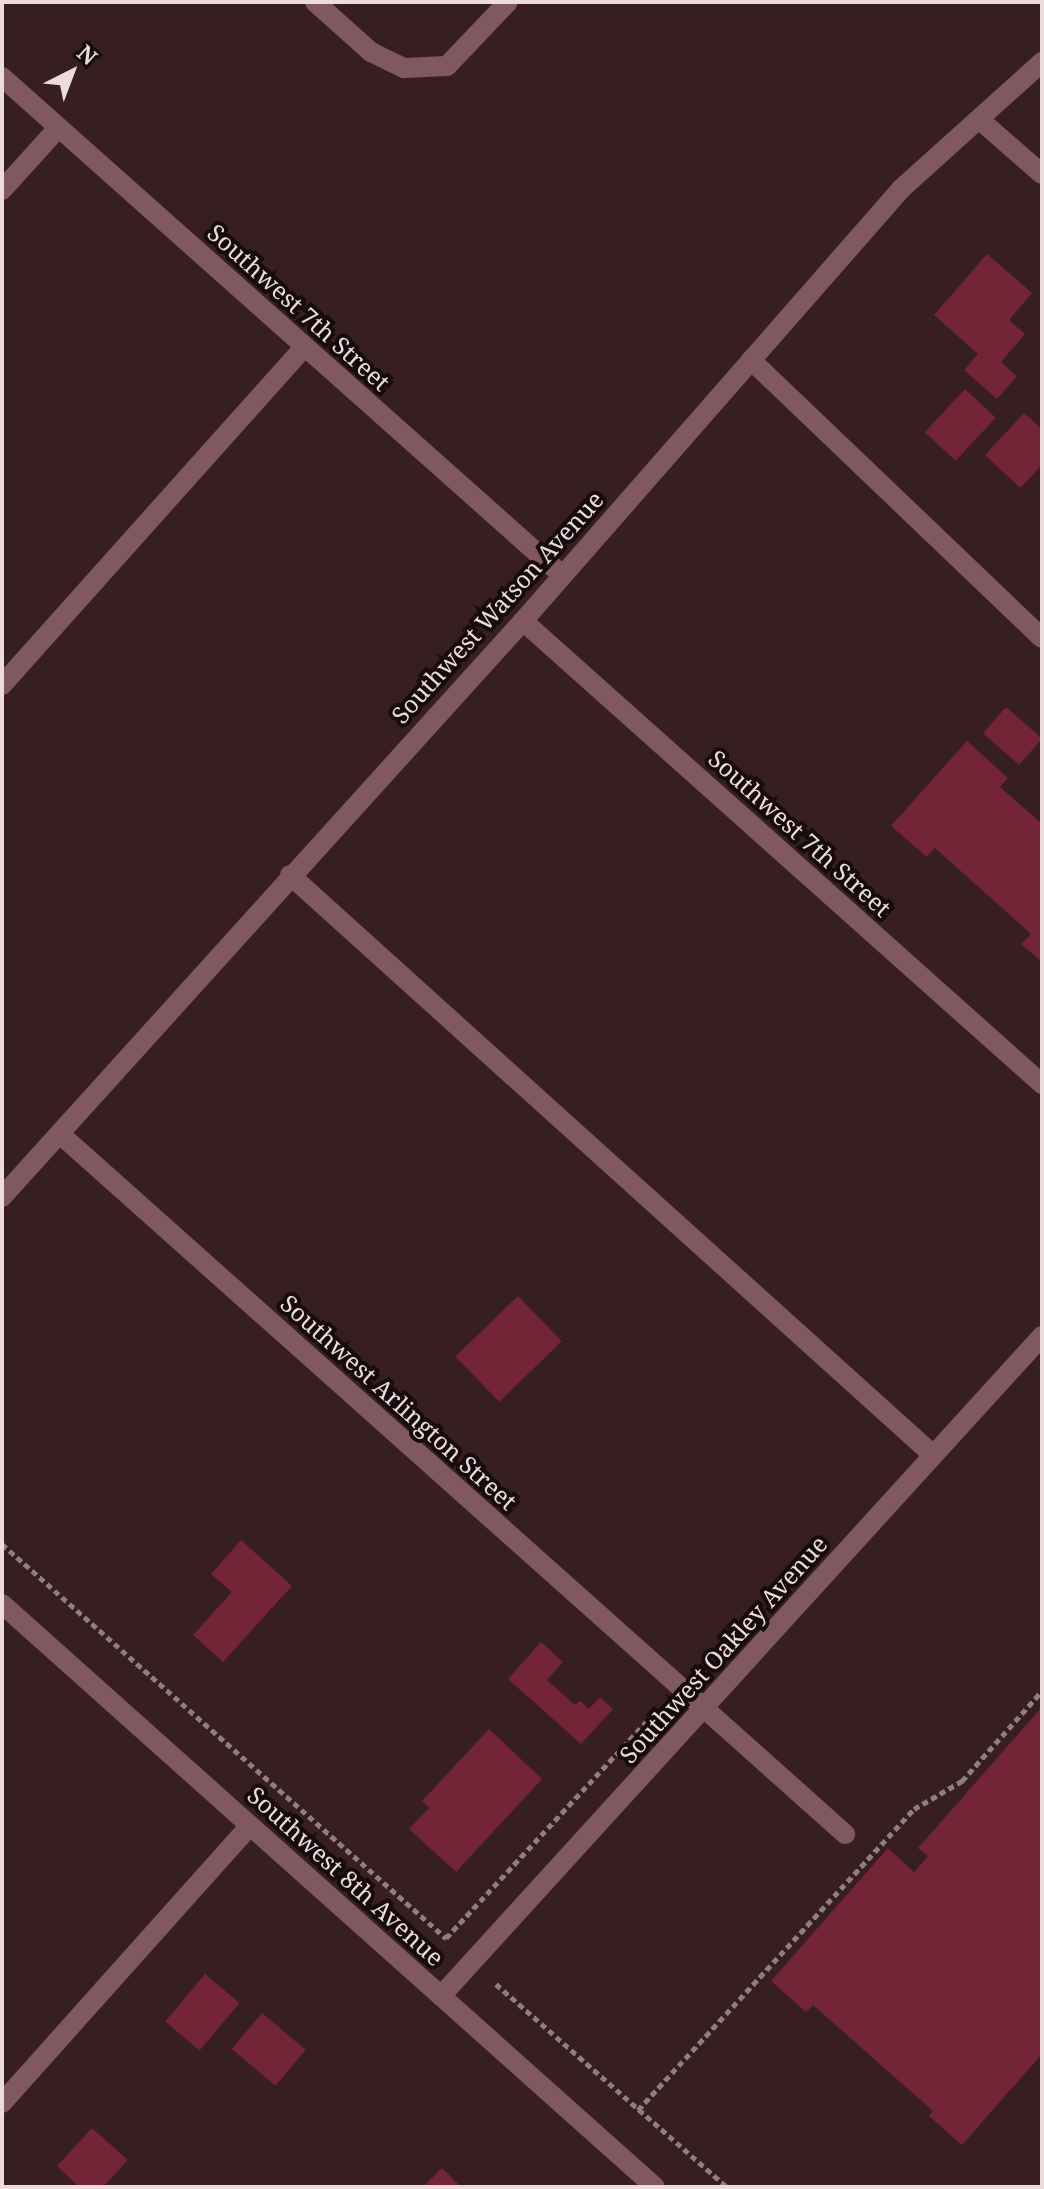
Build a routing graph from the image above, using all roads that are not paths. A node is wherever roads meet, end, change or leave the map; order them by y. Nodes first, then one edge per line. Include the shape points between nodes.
1 (315, 2) edge
2 (508, 2) edge
3 (1042, 62) edge
4 (2, 77) edge
5 (980, 120) junction
6 (58, 128) junction
7 (1042, 174) edge
8 (2, 190) edge
9 (304, 347) junction
10 (751, 360) junction
11 (562, 575) junction
12 (523, 621) junction
13 (1042, 638) edge
14 (2, 685) edge
15 (290, 875) junction
16 (1042, 1084) edge
17 (60, 1134) junction
18 (2, 1197) edge
19 (1042, 1336) edge
20 (933, 1455) junction
21 (2, 1604) edge
22 (704, 1709) junction
23 (250, 1826) junction
24 (845, 1834) dead end
25 (441, 1996) junction
26 (2, 2103) edge
27 (655, 2187) edge

1 - 2 street via 371,52 404,68 447,66
3 - 5 street, Southwest Watson Avenue
4 - 6 street, Southwest 7th Street
5 - 7 street
5 - 10 street, Southwest Watson Avenue via 901,189
6 - 8 street
6 - 9 street, Southwest 7th Street
9 - 11 street, Southwest 7th Street
9 - 14 street
10 - 11 street, Southwest Watson Avenue
10 - 13 street
11 - 12 street, Southwest Watson Avenue
12 - 15 street, Southwest Watson Avenue
12 - 16 street, Southwest 7th Street
15 - 17 street, Southwest Watson Avenue
15 - 20 street
17 - 18 street, Southwest Watson Avenue
17 - 22 street, Southwest Arlington Street
19 - 20 street, Southwest Oakley Avenue
20 - 22 street, Southwest Oakley Avenue
21 - 23 street, Southwest 8th Avenue
22 - 24 street, Southwest Arlington Street
22 - 25 street, Southwest Oakley Avenue
23 - 25 street, Southwest 8th Avenue
23 - 26 street
25 - 27 street, Southwest 8th Avenue

